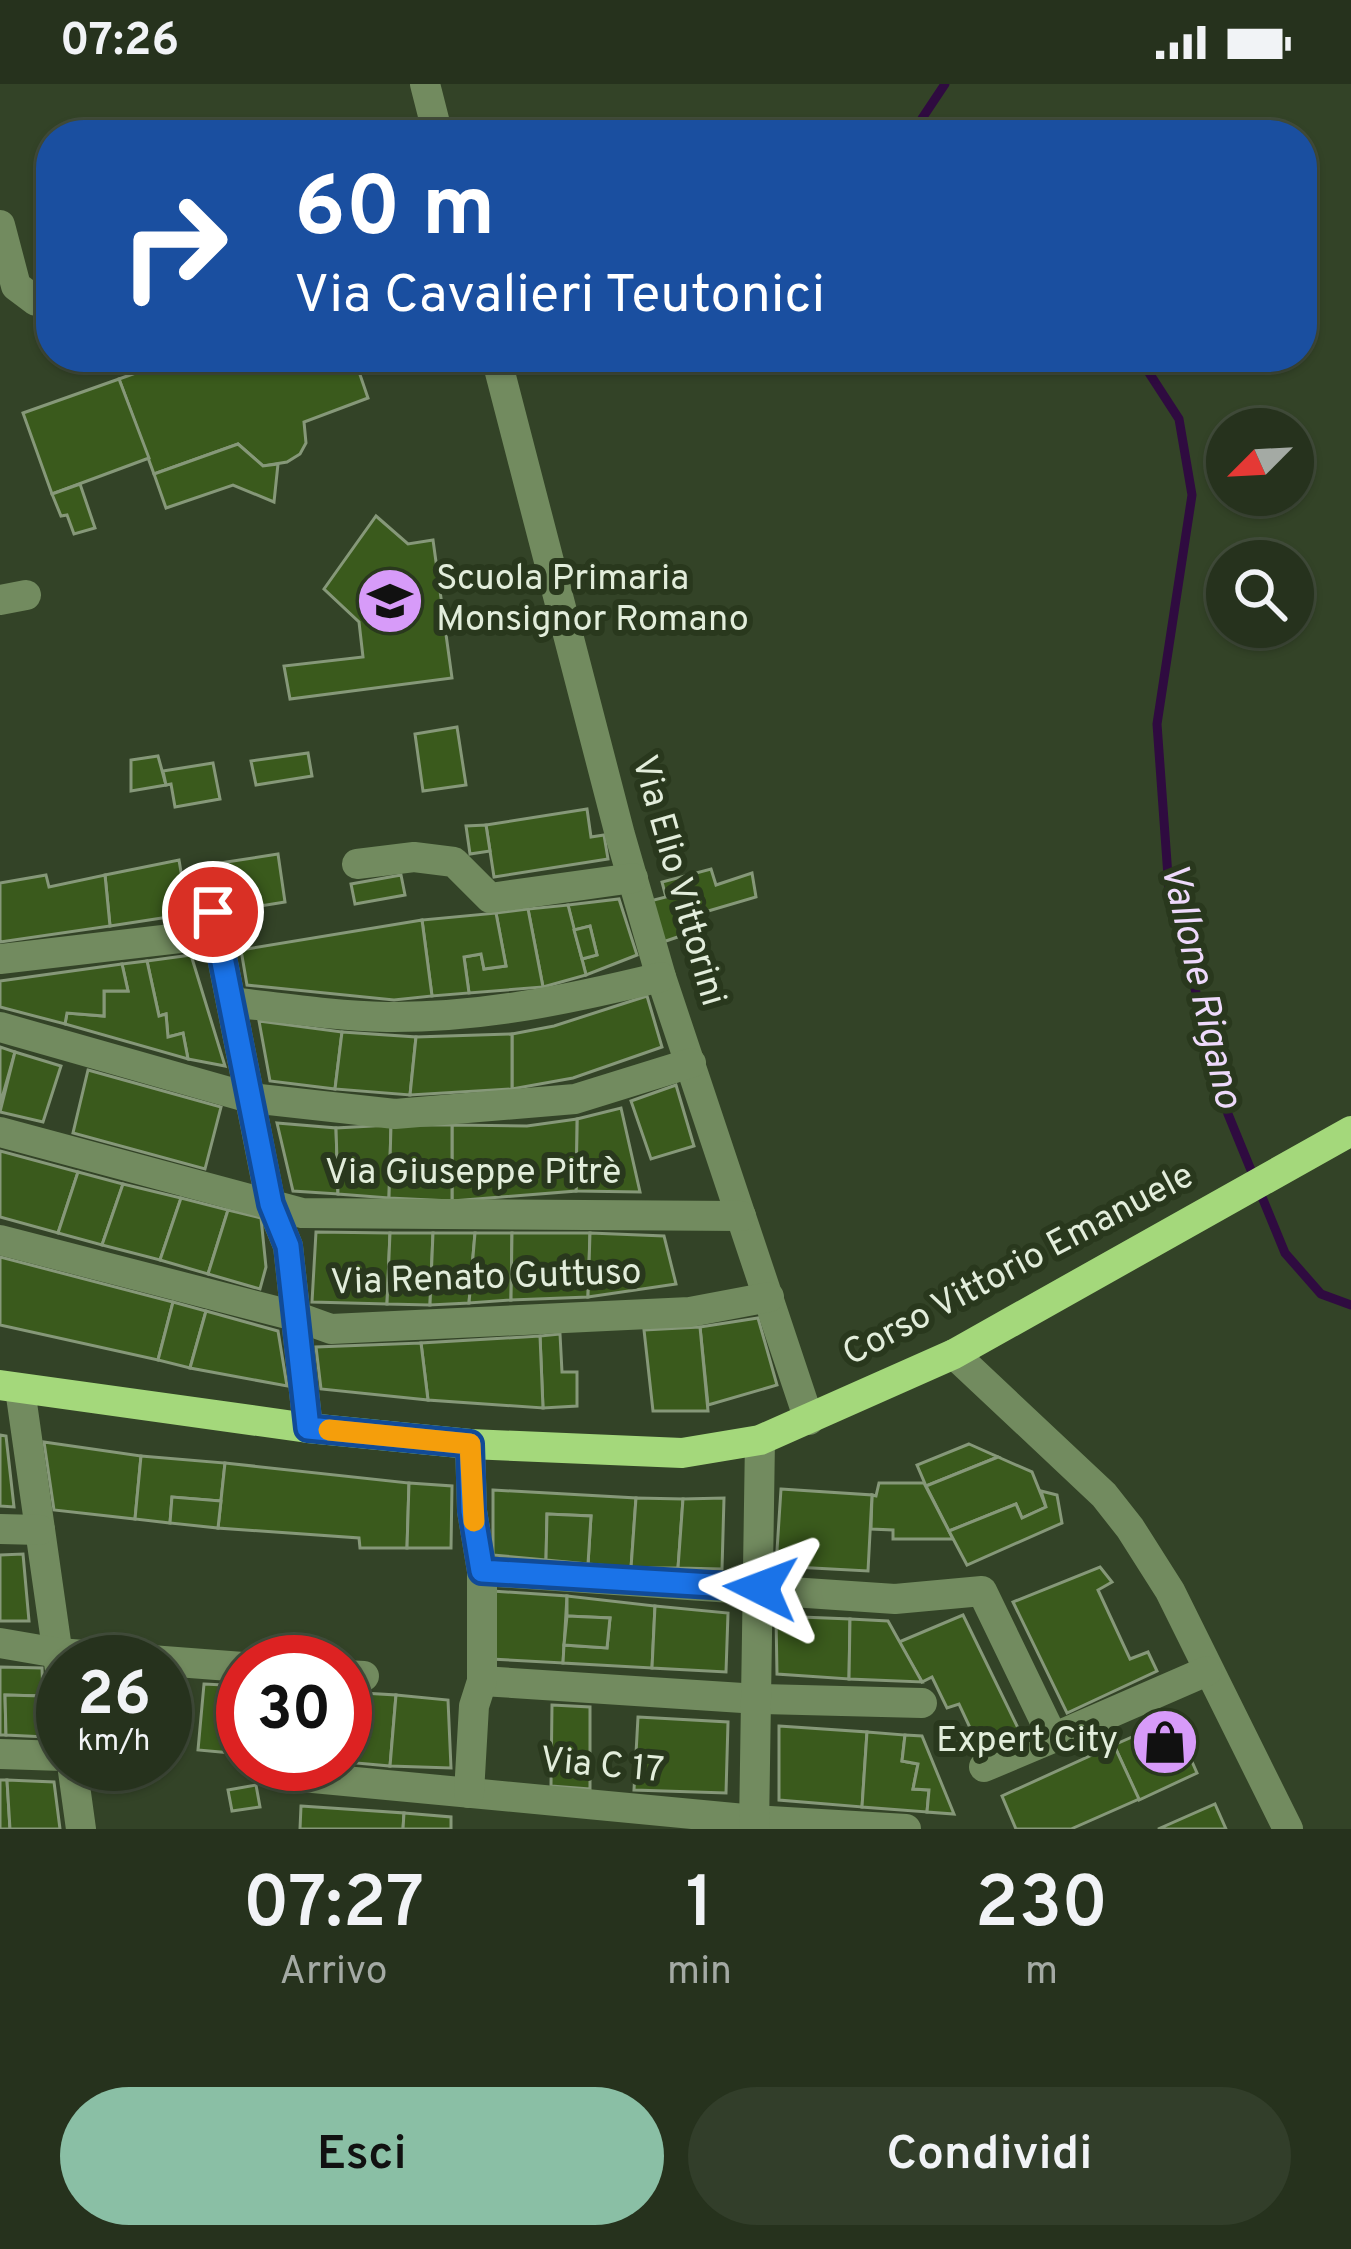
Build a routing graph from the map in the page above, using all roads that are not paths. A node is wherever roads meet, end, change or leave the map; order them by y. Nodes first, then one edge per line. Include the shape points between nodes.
1 (424, 84) edge
2 (434, 120) edge
3 (0, 225) edge
4 (36, 301) edge
5 (500, 372) edge
6 (358, 864) dead end
7 (633, 878) junction
8 (0, 959) edge
9 (662, 977) junction
10 (230, 1002) junction
11 (0, 1028) edge
12 (691, 1063) junction
13 (250, 1098) junction
14 (0, 1132) edge
15 (1346, 1134) edge
16 (271, 1204) junction
17 (740, 1216) junction
18 (0, 1240) edge
19 (769, 1297) junction
20 (295, 1316) junction
21 (954, 1354) junction
22 (10, 1387) edge
23 (809, 1420) junction
24 (308, 1428) junction
25 (760, 1440) junction
26 (470, 1444) junction
27 (0, 1529) edge
28 (40, 1530) junction
29 (482, 1571) junction
30 (761, 1588) junction
31 (55, 1635) edge
32 (0, 1643) edge
33 (36, 1649) edge
34 (1207, 1671) junction
35 (482, 1681) junction
36 (758, 1700) junction
37 (922, 1703) dead end
38 (1053, 1738) junction
39 (0, 1754) edge
40 (36, 1755) edge
41 (984, 1767) dead end
42 (372, 1784) edge
43 (76, 1791) edge
44 (469, 1793) junction
45 (754, 1825) edge
46 (81, 1829) edge
47 (906, 1829) edge
48 (1288, 1829) edge

1 - 2 street
3 - 4 street via 16,286
5 - 7 street, Via Elio Vittorini
6 - 7 street via 454,862 490,898
7 - 9 street, Via Elio Vittorini
8 - 10 street via 205,924
9 - 10 street via 554,1003 448,1015 344,1015
9 - 12 street, Via Elio Vittorini
10 - 13 street
11 - 13 street
12 - 13 street via 574,1099 460,1110 395,1114
12 - 17 street, Via Elio Vittorini
13 - 16 street
14 - 16 street, Via Giuseppe Pitrè
15 - 21 main road, Corso Vittorio Emanuele
16 - 17 street, Via Giuseppe Pitrè via 302,1214
16 - 20 street via 288,1246
17 - 19 street, Via Elio Vittorini
18 - 20 street, Via Renato Guttuso
19 - 20 street, Via Renato Guttuso via 689,1312 433,1327 331,1329
19 - 23 street, Via Elio Vittorini
20 - 24 street
21 - 23 main road, Corso Vittorio Emanuele
21 - 34 street via 1114,1508 1170,1591
22 - 24 main road, Corso Vittorio Emanuele
22 - 28 street
23 - 25 main road, Corso Vittorio Emanuele
24 - 26 main road, Corso Vittorio Emanuele
25 - 26 main road, Corso Vittorio Emanuele via 682,1453
25 - 30 street
26 - 29 street
27 - 28 street
28 - 31 street
29 - 30 street
29 - 35 street
30 - 36 street
30 - 38 street via 895,1599 982,1591
32 - 33 street
34 - 38 street
34 - 48 street
35 - 36 street
35 - 44 street
36 - 37 street
36 - 45 street
38 - 41 street
39 - 40 street
42 - 44 street, Via C 17
43 - 46 street
44 - 45 street, Via C 17
45 - 47 street, Via C 17

